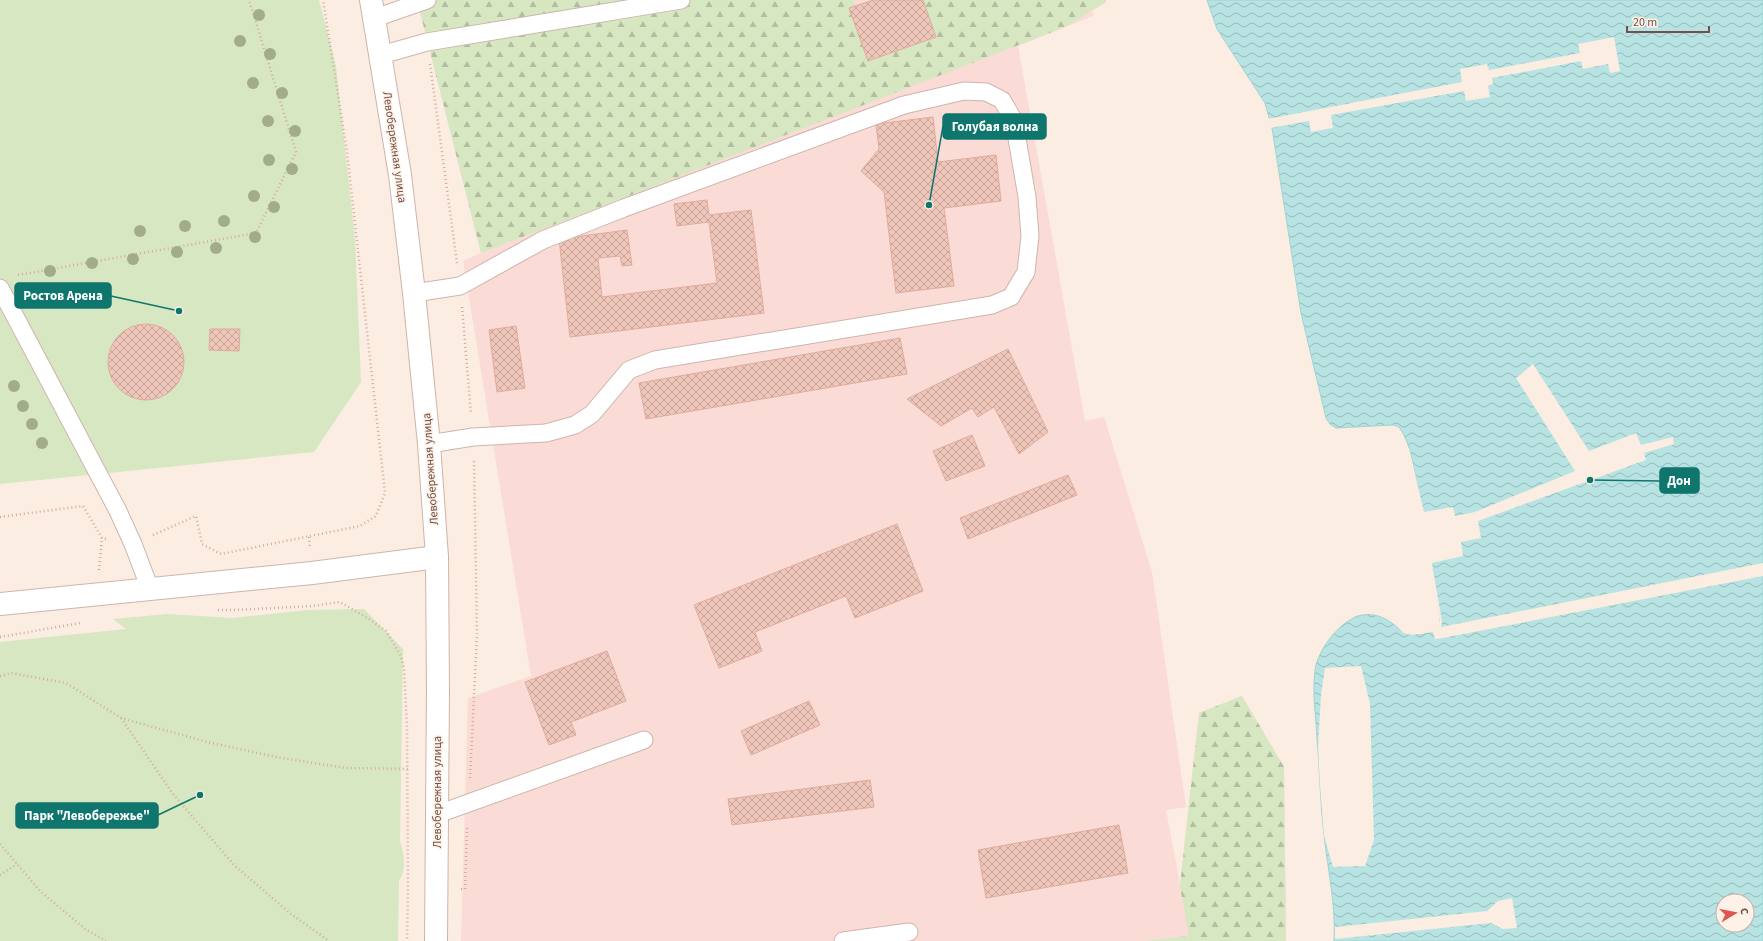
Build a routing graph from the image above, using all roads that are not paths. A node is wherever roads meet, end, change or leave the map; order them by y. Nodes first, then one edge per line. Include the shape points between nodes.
1 (427, 0) edge
2 (681, 0) edge
3 (373, 9) edge
4 (381, 55) junction
5 (0, 288) edge
6 (414, 292) junction
7 (429, 444) junction
8 (436, 557) junction
9 (150, 589) junction
10 (0, 604) edge
11 (644, 740) dead end
12 (438, 814) junction
13 (909, 932) dead end
14 (436, 941) edge
15 (842, 941) edge

1 - 3 lane
2 - 4 lane via 427,42
3 - 4 main road, Левобережная улица
4 - 6 main road, Левобережная улица via 400,175
5 - 9 lane via 118,511
6 - 7 main road, Левобережная улица
6 - 7 lane via 460,286 543,240 904,105 964,91 986,92 1002,100 1014,121 1027,197 1030,236 1026,272 1011,297 992,305 655,360 629,370 592,414 575,425 546,434 474,437
7 - 8 main road, Левобережная улица
8 - 9 main road
8 - 12 main road, Левобережная улица
9 - 10 main road
11 - 12 lane
12 - 14 main road, Левобережная улица
13 - 15 lane

